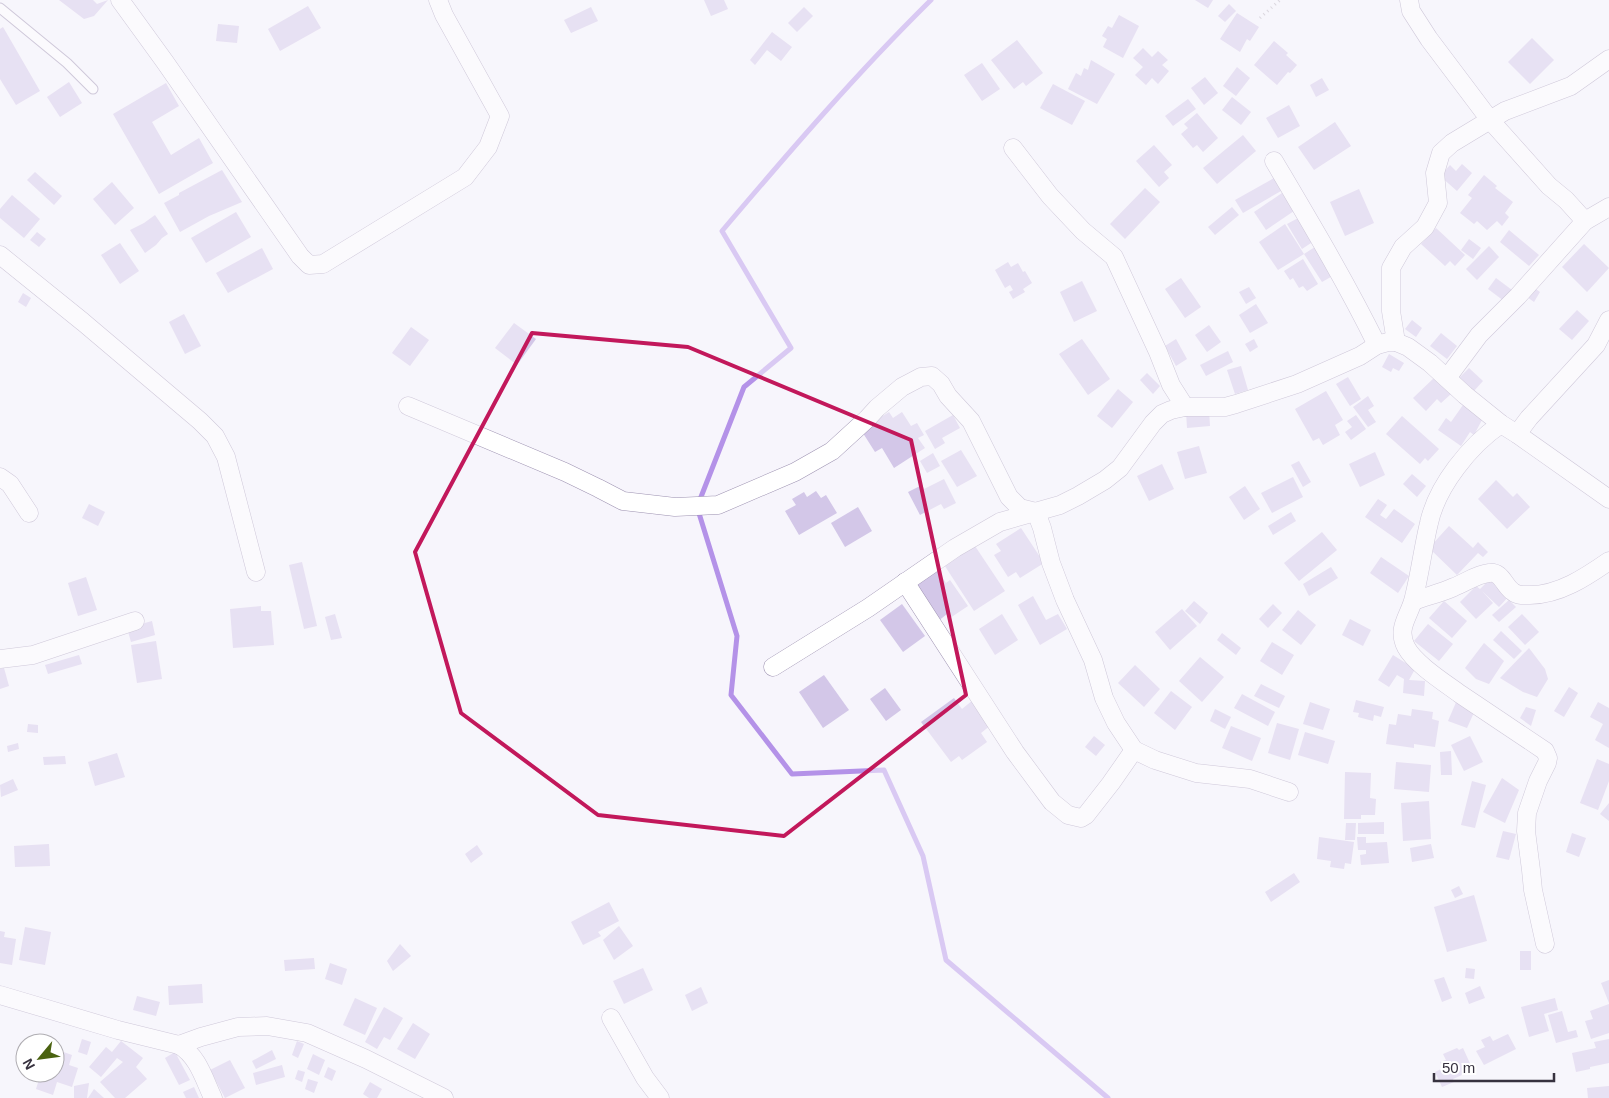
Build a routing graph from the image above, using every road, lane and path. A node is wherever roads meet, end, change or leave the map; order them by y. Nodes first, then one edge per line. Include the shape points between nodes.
1 (120, 0) edge
2 (438, 0) edge
3 (1280, 0) edge
4 (1409, 0) edge
5 (0, 8) edge
6 (1260, 18) dead end
7 (1609, 59) edge
8 (93, 89) dead end
9 (1490, 120) junction
10 (1012, 148) dead end
11 (1274, 161) dead end
12 (1609, 207) edge
13 (1585, 221) junction
14 (0, 255) edge
15 (1609, 320) edge
16 (1396, 342) junction
17 (1377, 345) junction
18 (1447, 378) junction
19 (408, 406) dead end
20 (1185, 407) junction
21 (1501, 424) junction
22 (1517, 434) junction
23 (0, 477) edge
24 (1609, 499) edge
25 (1036, 512) junction
26 (29, 513) dead end
27 (1609, 561) edge
28 (256, 572) dead end
29 (905, 582) junction
30 (1414, 601) junction
31 (135, 621) dead end
32 (0, 660) edge
33 (774, 667) dead end
34 (1134, 750) junction
35 (1289, 792) dead end
36 (1545, 944) dead end
37 (0, 995) edge
38 (611, 1018) dead end
39 (179, 1045) junction
40 (213, 1098) edge
41 (444, 1098) edge
42 (660, 1098) edge

1 - 2 street via 309,265 323,264 465,177 488,148 500,116
3 - 6 path
4 - 9 street via 1411,11 1429,38
5 - 8 lane via 67,63
7 - 9 street via 1571,86
9 - 13 street
9 - 16 street via 1441,153 1435,172 1438,203 1425,227 1403,247 1391,268 1391,311
10 - 20 street via 1050,196 1114,258 1171,385
11 - 17 street via 1357,304
12 - 13 street
13 - 18 street via 1479,335
14 - 28 street via 215,436 226,457
15 - 22 street via 1596,345
16 - 17 street
16 - 18 street via 1408,347
17 - 20 street via 1297,384 1236,404
18 - 21 street
19 - 25 street via 565,472 623,501 675,506 718,505 795,472 832,451 902,387 932,376 971,421 1009,497 1020,508
20 - 25 street via 1162,414 1120,468 1105,480 1060,505
21 - 22 street
21 - 30 street via 1472,450 1436,499
22 - 24 street
23 - 26 street via 10,484
25 - 29 street via 1000,522
25 - 34 street via 1051,563 1093,660 1104,698 1116,724
27 - 30 street via 1576,582 1542,595 1517,595 1501,577 1489,573
29 - 33 street
29 - 34 street via 1015,752 1052,802 1068,815 1081,818 1086,815
30 - 36 street via 1401,630 1411,655 1435,676 1545,752 1548,758 1527,814 1526,831 1533,890
31 - 32 street via 33,655
34 - 35 street via 1196,773 1250,779
37 - 39 street
38 - 42 street
39 - 40 street via 188,1050 195,1060
39 - 41 street via 238,1027 267,1026 307,1033

